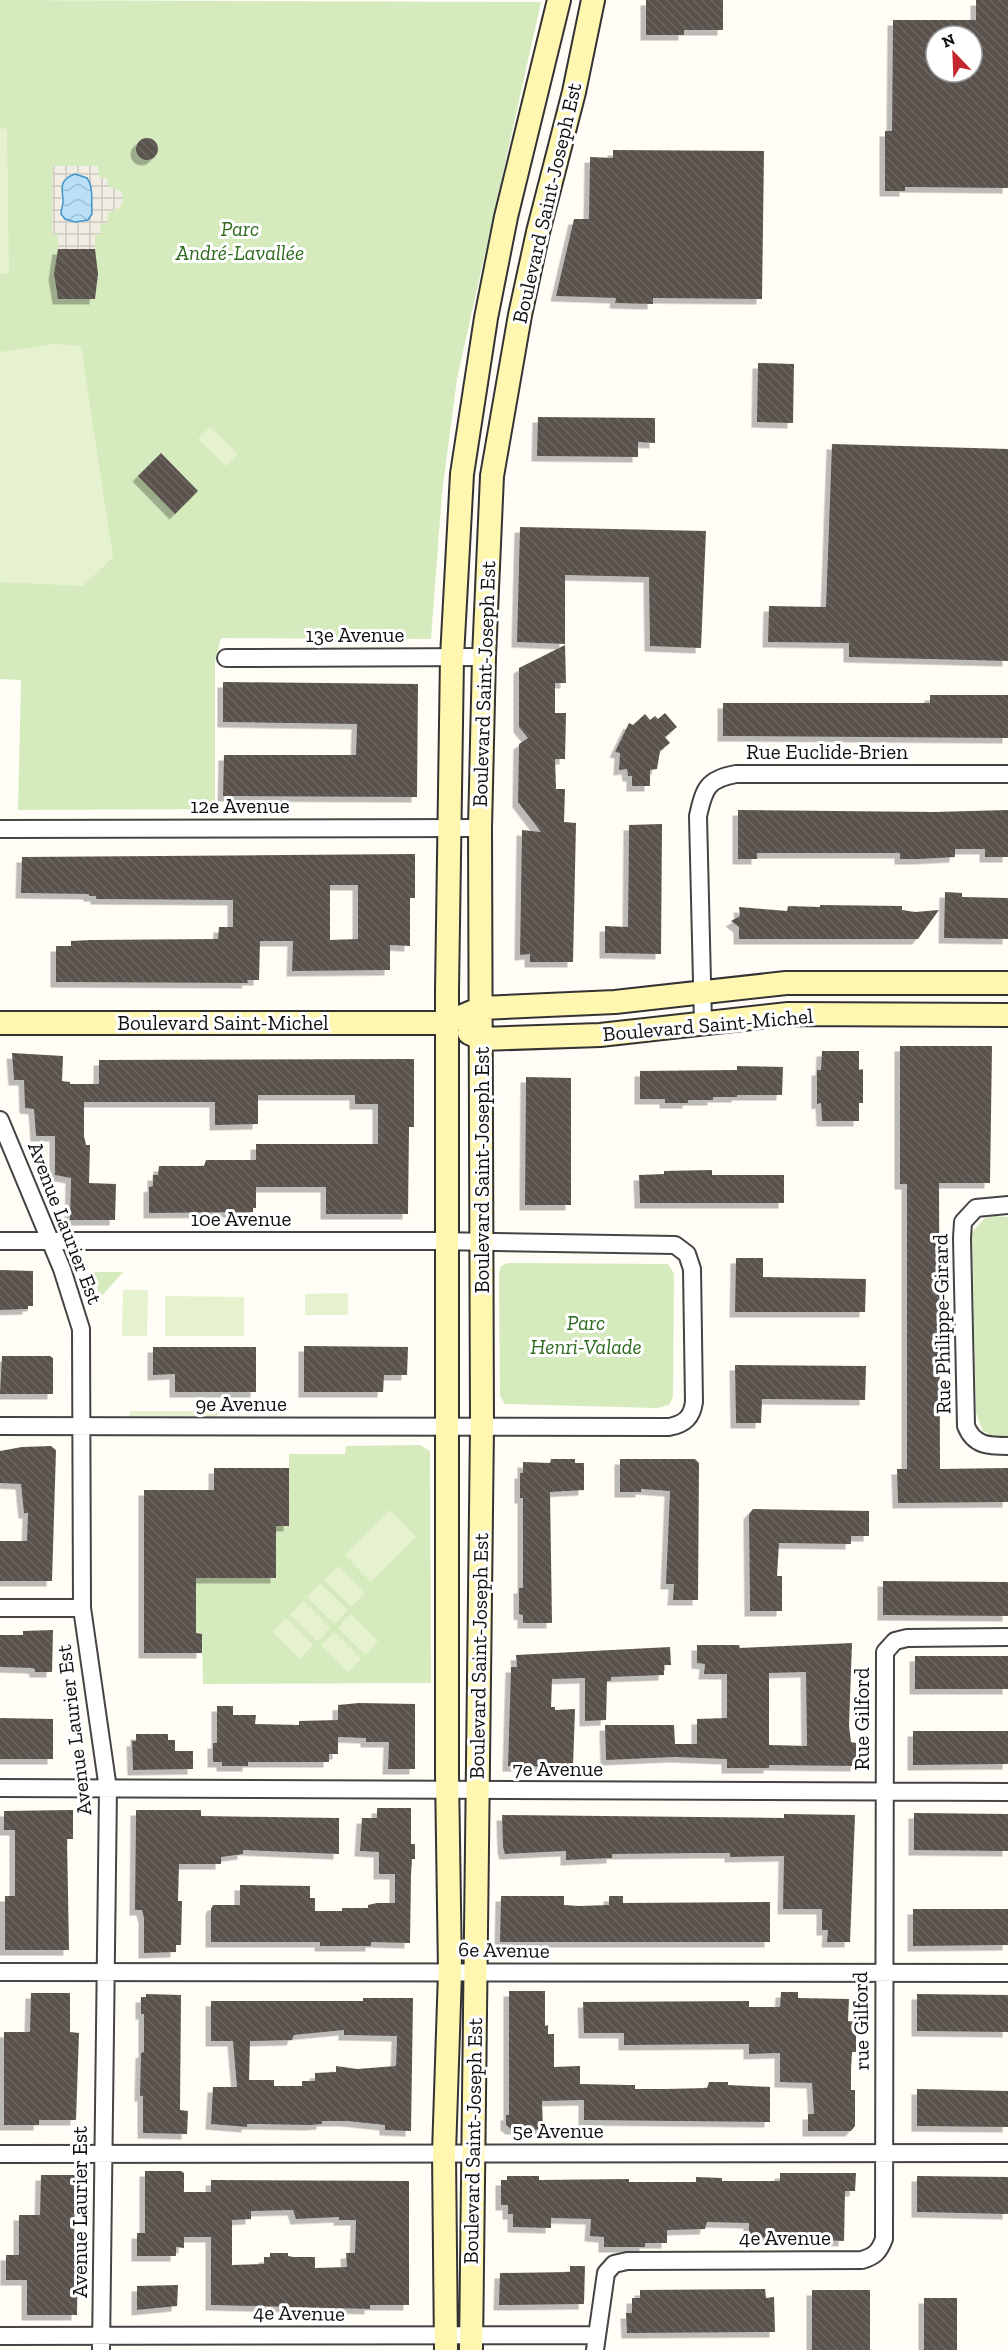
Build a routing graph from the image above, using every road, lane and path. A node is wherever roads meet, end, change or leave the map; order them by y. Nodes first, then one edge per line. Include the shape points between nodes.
1 (559, 0) edge
2 (593, 0) edge
3 (452, 657) junction
4 (484, 657) junction
5 (226, 658) dead end
6 (1008, 774) edge
7 (448, 828) junction
8 (480, 828) junction
9 (0, 829) edge
10 (1008, 983) edge
11 (702, 992) junction
12 (481, 1008) junction
13 (1008, 1015) edge
14 (0, 1023) edge
15 (446, 1023) junction
16 (703, 1023) junction
17 (482, 1039) junction
18 (0, 1120) edge
19 (1008, 1205) edge
20 (0, 1241) edge
21 (50, 1241) junction
22 (447, 1241) junction
23 (482, 1243) junction
24 (0, 1426) edge
25 (81, 1426) junction
26 (449, 1426) junction
27 (482, 1427) junction
28 (1008, 1446) edge
29 (0, 1608) edge
30 (82, 1608) junction
31 (1008, 1637) edge
32 (0, 1788) edge
33 (108, 1789) junction
34 (447, 1791) junction
35 (477, 1791) junction
36 (884, 1792) junction
37 (1008, 1792) edge
38 (0, 1972) edge
39 (106, 1972) junction
40 (450, 1972) junction
41 (477, 1973) junction
42 (883, 1973) junction
43 (1008, 1973) edge
44 (471, 2152) junction
45 (885, 2152) junction
46 (444, 2153) junction
47 (1008, 2153) edge
48 (0, 2154) edge
49 (102, 2154) junction
50 (880, 2249) joint
51 (0, 2336) edge
52 (101, 2343) edge
53 (446, 2343) edge
54 (471, 2343) edge
55 (596, 2343) edge

1 - 3 main road, Boulevard Saint-Joseph Est via 506,217 483,340 462,474
2 - 4 main road, Boulevard Saint-Joseph Est via 531,263 492,476
3 - 4 street, 13e Avenue
3 - 5 street, 13e Avenue
3 - 7 main road, Boulevard Saint-Joseph Est
4 - 8 main road, Boulevard Saint-Joseph Est
6 - 11 street, Rue Euclide-Brien via 736,774 712,782 703,791 698,816
7 - 8 street, 12e Avenue
7 - 9 street, 12e Avenue
7 - 15 main road, Boulevard Saint-Joseph Est
8 - 12 main road, Boulevard Saint-Joseph Est
10 - 11 main road, Boulevard Saint-Michel via 786,983
11 - 12 main road, Boulevard Saint-Michel via 615,1002
11 - 16 street, Rue Euclide-Brien
12 - 15 main road, Boulevard Saint-Michel
12 - 17 main road, Boulevard Saint-Joseph Est
13 - 16 main road, Boulevard Saint-Michel via 788,1014
14 - 15 main road, Boulevard Saint-Michel
15 - 17 main road, Boulevard Saint-Michel
15 - 22 main road, Boulevard Saint-Joseph Est
16 - 17 main road, Boulevard Saint-Michel via 600,1035
17 - 23 main road, Boulevard Saint-Joseph Est
18 - 21 street, Avenue Laurier Est
19 - 28 street, Rue Philippe-Girard via 976,1208 963,1222 962,1238 966,1426 977,1442
20 - 21 street, 10e Avenue
21 - 22 street, 10e Avenue
21 - 25 street, Avenue Laurier Est via 81,1329
22 - 23 street, 10e Avenue
22 - 26 main road, Boulevard Saint-Joseph Est
23 - 27 main road, Boulevard Saint-Joseph Est
23 - 27 street, 10e Avenue via 665,1244 683,1250 692,1269 694,1402 686,1421 669,1426
24 - 25 street, 9e Avenue
25 - 26 street, 9e Avenue
25 - 30 street, Avenue Laurier Est
26 - 27 street, 9e Avenue
26 - 34 main road, Boulevard Saint-Joseph Est
27 - 35 main road, Boulevard Saint-Joseph Est
29 - 30 street
30 - 33 street, Avenue Laurier Est
31 - 36 street, Rue Gilford via 907,1638 888,1647 884,1660
32 - 33 street, 7e Avenue
33 - 34 street, 7e Avenue
33 - 39 street, Avenue Laurier Est
34 - 35 street, 7e Avenue
34 - 40 main road, Boulevard Saint-Joseph Est
35 - 36 street, 7e Avenue
35 - 41 main road, Boulevard Saint-Joseph Est
36 - 37 street, 7e Avenue
36 - 42 street, rue Gilford
38 - 39 street, 6e Avenue
39 - 40 street, 6e Avenue
39 - 49 street, Avenue Laurier Est
40 - 41 street, 6e Avenue
40 - 46 main road, Boulevard Saint-Joseph Est
41 - 42 street, 6e Avenue
41 - 44 main road, Boulevard Saint-Joseph Est
42 - 43 street, 6e Avenue
42 - 45 street, rue Gilford
44 - 45 street, 5e Avenue
44 - 46 street, 5e Avenue
44 - 54 main road, Boulevard Saint-Joseph Est
45 - 47 street, 5e Avenue
45 - 50 street, rue Gilford via 884,2238
46 - 49 street, 5e Avenue
46 - 53 main road, Boulevard Saint-Joseph Est
48 - 49 street, 5e Avenue
49 - 52 street, Avenue Laurier Est
50 - 55 street, 4e Avenue via 873,2257 861,2260 627,2260 614,2264 606,2274
51 - 52 street, 4e Avenue
52 - 53 street, 4e Avenue
53 - 54 street, 4e Avenue
54 - 55 street, 4e Avenue

